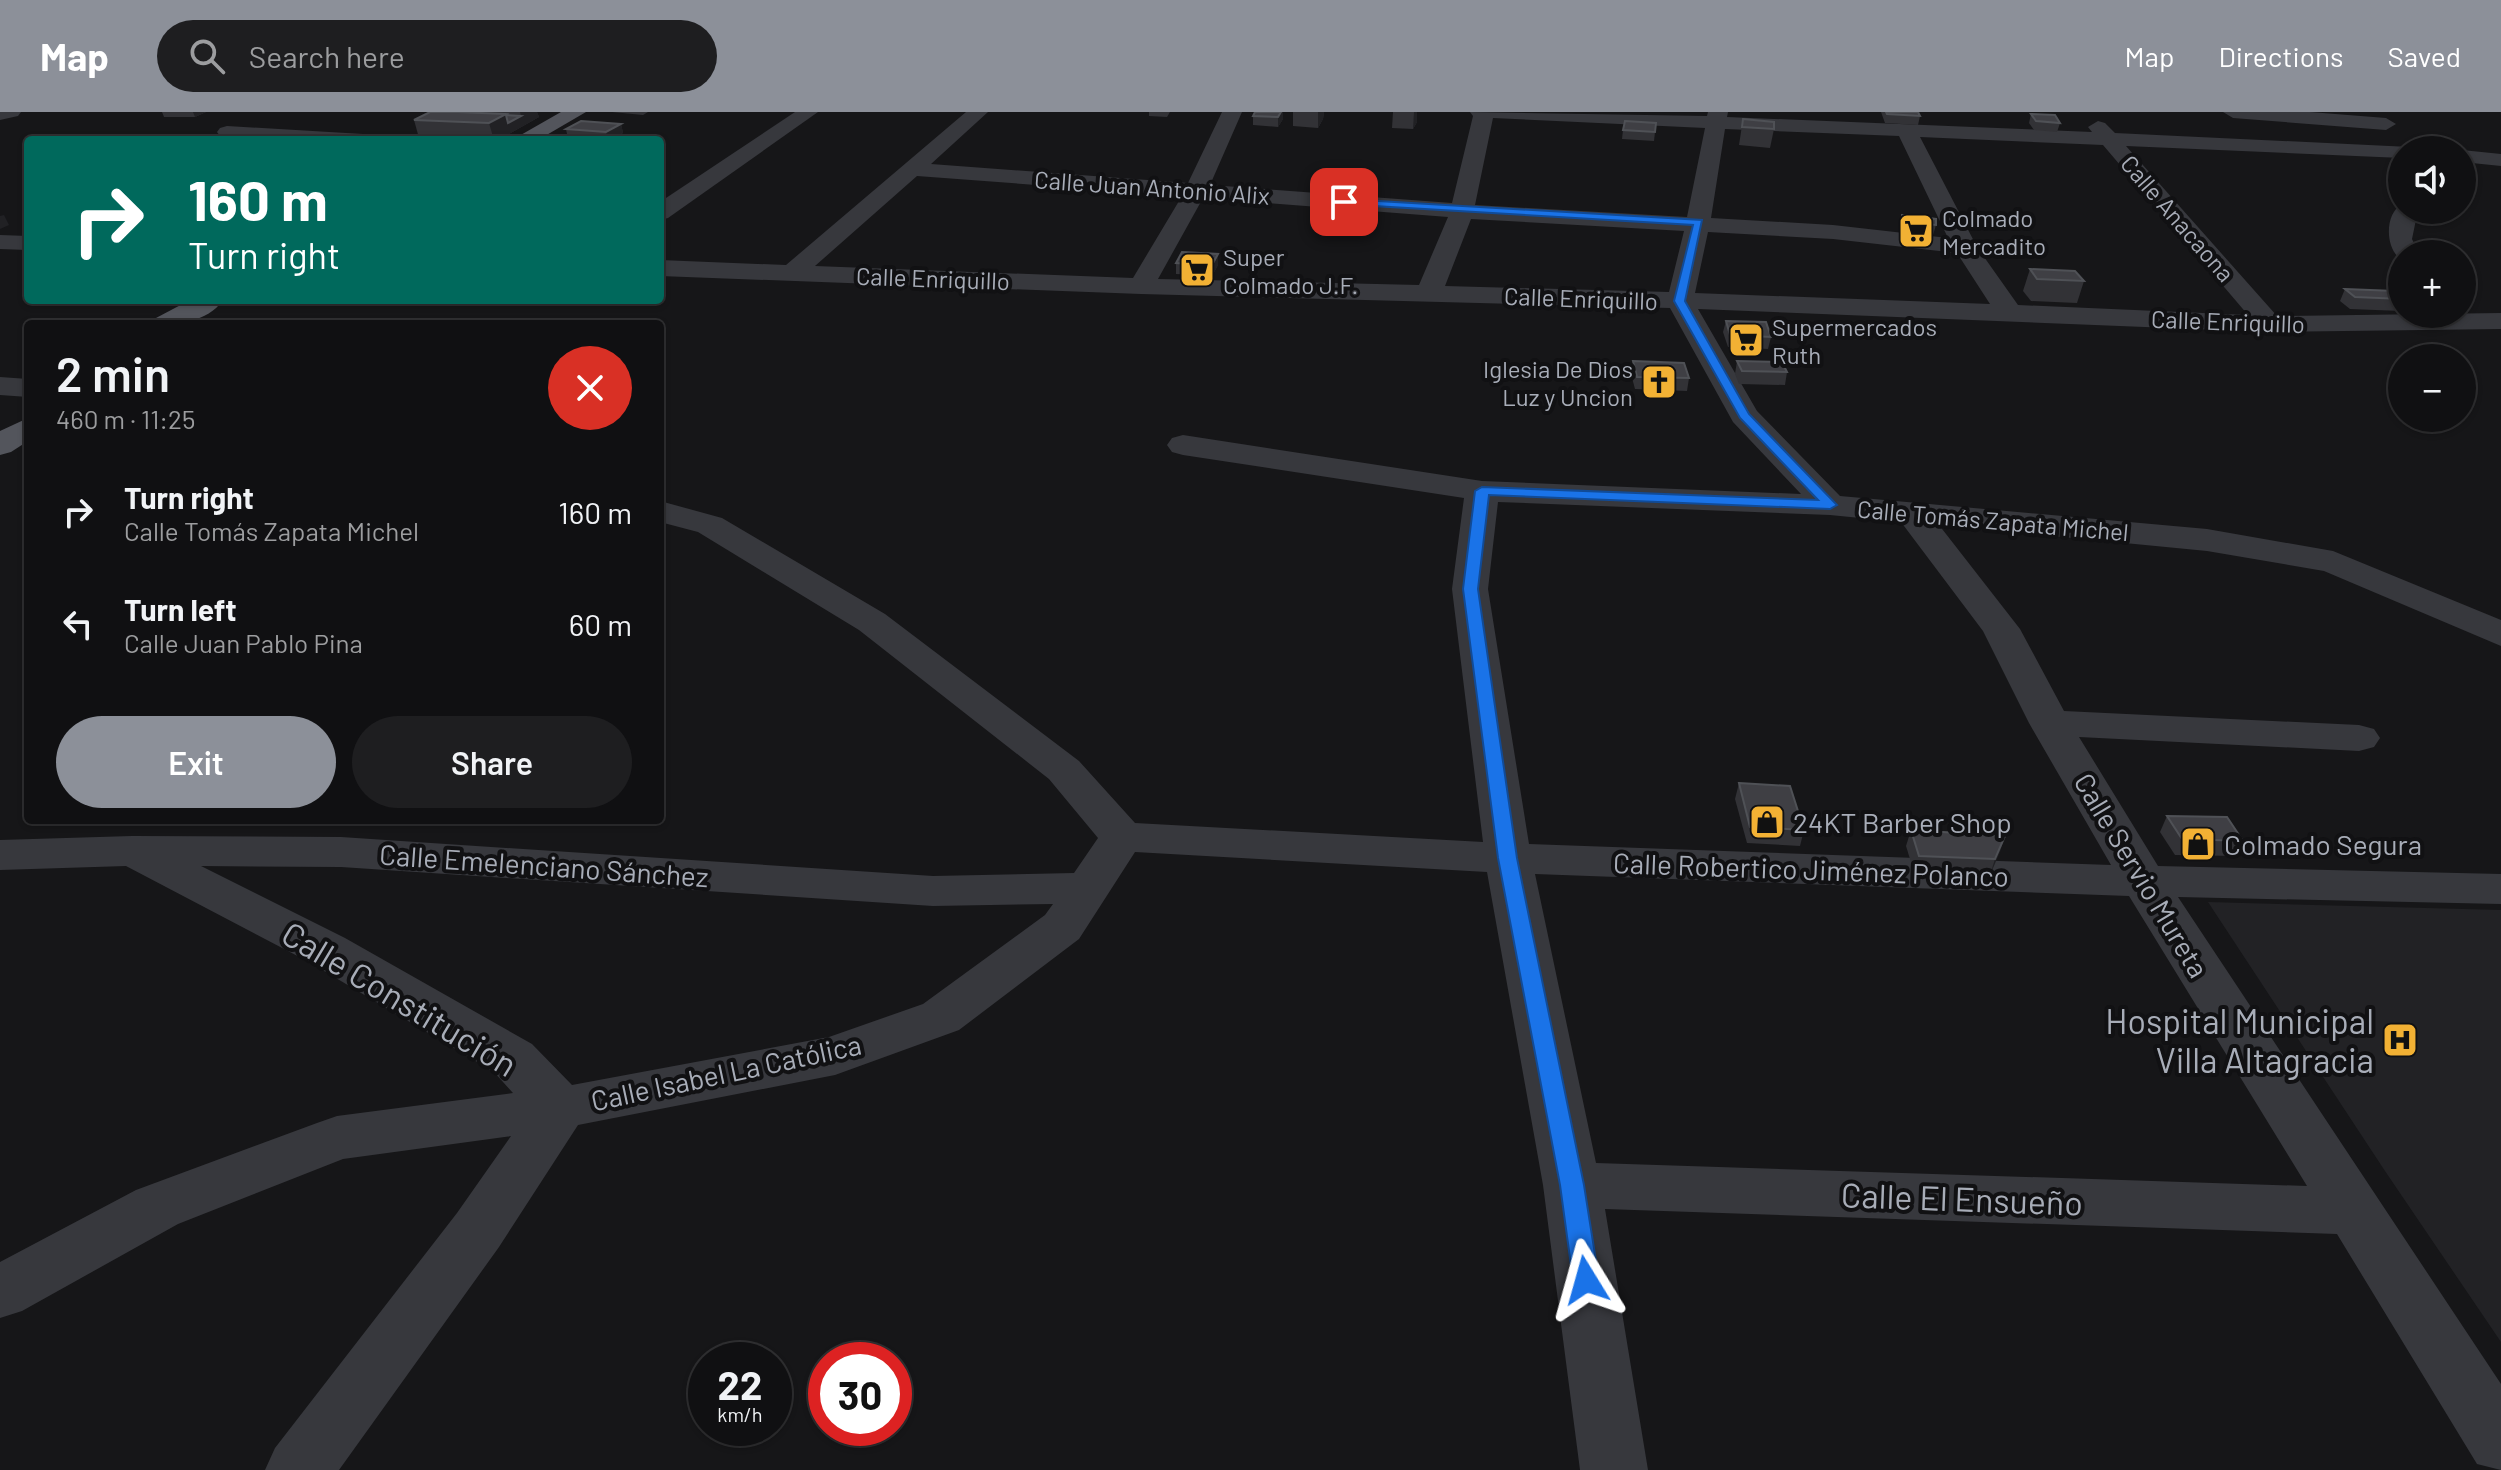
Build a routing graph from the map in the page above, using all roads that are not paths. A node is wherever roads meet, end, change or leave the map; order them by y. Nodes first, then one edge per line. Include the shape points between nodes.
1 (11, 112) edge
2 (267, 112) edge
3 (576, 112) edge
4 (808, 112) edge
5 (978, 112) edge
6 (1232, 112) edge
7 (1483, 112) edge
8 (2085, 112) edge
9 (2233, 112) edge
10 (0, 114) edge
11 (1717, 118) edge
12 (2393, 118) edge
13 (1907, 131) junction
14 (219, 136) edge
15 (530, 136) edge
16 (2110, 140) junction
17 (2388, 156) edge
18 (2476, 157) edge
19 (2501, 160) edge
20 (914, 169) junction
21 (1196, 191) junction
22 (664, 210) edge
23 (1462, 211) junction
24 (1698, 222) junction
25 (1965, 247) junction
26 (664, 268) edge
27 (791, 274) junction
28 (1141, 286) junction
29 (1429, 294) junction
30 (1680, 301) junction
31 (219, 304) edge
32 (221, 304) edge
33 (2476, 306) edge
34 (2009, 312) junction
35 (177, 320) edge
36 (206, 320) edge
37 (2498, 321) edge
38 (2270, 324) junction
39 (0, 386) edge
40 (24, 388) edge
41 (24, 402) edge
42 (0, 417) edge
43 (24, 430) edge
44 (0, 445) edge
45 (1183, 445) dead end
46 (1482, 491) junction
47 (1830, 505) junction
48 (664, 512) edge
49 (1911, 512) junction
50 (2501, 634) edge
51 (2050, 723) junction
52 (2359, 738) dead end
53 (1122, 837) junction
54 (132, 851) junction
55 (0, 855) edge
56 (1508, 858) junction
57 (2144, 881) junction
58 (1088, 888) junction
59 (2501, 889) edge
60 (560, 1108) junction
61 (1572, 1185) junction
62 (2352, 1211) junction
63 (0, 1292) edge
64 (2501, 1442) edge
65 (299, 1470) edge
66 (1614, 1470) edge

1 - 10 street
2 - 14 street
3 - 15 main road
4 - 22 street
5 - 20 street
6 - 21 street
7 - 11 street
7 - 23 street
8 - 16 street, Calle Anacaona
9 - 12 street
11 - 13 street
11 - 24 street
13 - 16 street
13 - 25 street
16 - 17 street
16 - 38 street, Calle Anacaona
18 - 19 street
20 - 21 street, Calle Juan Antonio Alix
20 - 27 street
21 - 23 street, Calle Juan Antonio Alix
21 - 28 street
23 - 24 street, Calle Juan Antonio Alix
23 - 29 street
24 - 25 street, Calle Juan Antonio Alix
24 - 30 street
25 - 34 street
26 - 27 street, Calle Enriquillo
27 - 28 street, Calle Enriquillo
28 - 29 street, Calle Enriquillo
29 - 30 street, Calle Enriquillo
30 - 34 street, Calle Enriquillo
30 - 47 street via 1744,416
31 - 35 main road
32 - 36 main road
33 - 37 street
34 - 38 street, Calle Enriquillo
37 - 38 street, Calle Enriquillo
39 - 40 street
41 - 42 main road
43 - 44 main road
45 - 46 street, Calle Tomás Zapata Michel
46 - 47 street, Calle Tomás Zapata Michel
46 - 56 street via 1470,589
47 - 49 street, Calle Tomás Zapata Michel
48 - 53 street via 710,525 872,622 1064,770
49 - 50 street, Calle Tomás Zapata Michel via 2207,540 2333,562
49 - 51 street, Calle Servio Mureta via 2001,629
51 - 52 street
51 - 57 street, Calle Servio Mureta
53 - 56 street, Calle Robertico Jiménez Polanco
53 - 58 street, Calle Isabel La Católica
54 - 55 street, Calle Emelenciano Sánchez
54 - 58 street, Calle Emelenciano Sánchez via 341,852 933,891
54 - 60 street, Calle Constitución via 327,950 513,1058
56 - 57 street, Calle Robertico Jiménez Polanco
56 - 61 street
57 - 59 street, Calle Robertico Jiménez Polanco
57 - 62 street, Calle Servio Mureta
58 - 60 street, Calle Isabel La Católica via 1062,927 941,1017 835,1055
60 - 63 street, Calle Isabel La Católica via 337,1138 157,1207
60 - 65 street via 478,1230
61 - 62 street, Calle El Ensueño
61 - 66 street
62 - 64 street, Calle Servio Mureta

